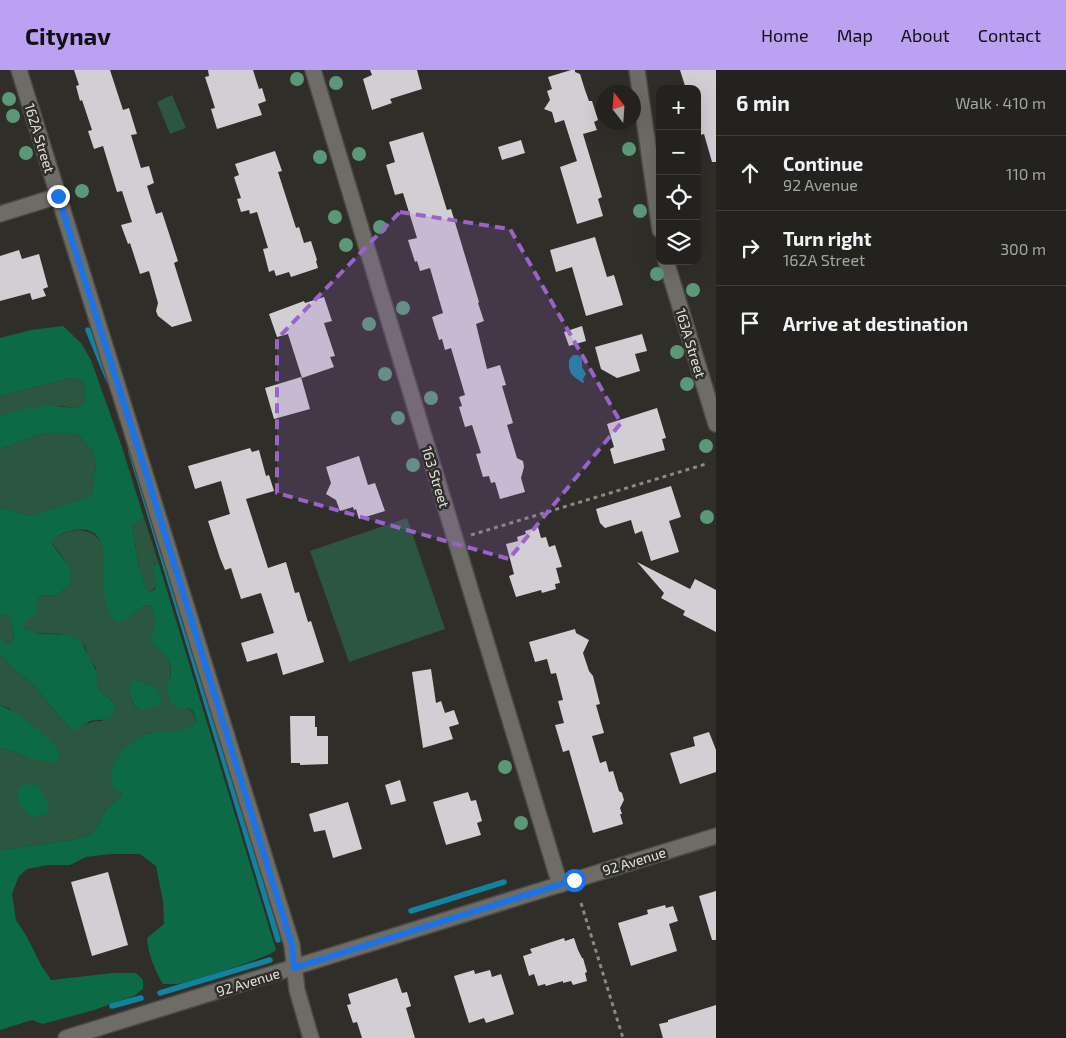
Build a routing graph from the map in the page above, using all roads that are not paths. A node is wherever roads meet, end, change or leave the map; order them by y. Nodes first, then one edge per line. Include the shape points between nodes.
1 (19, 70) edge
2 (313, 70) edge
3 (636, 70) edge
4 (58, 196) junction
5 (0, 214) edge
6 (658, 220) edge
7 (667, 265) edge
8 (716, 424) edge
9 (716, 836) edge
10 (560, 885) junction
11 (294, 968) junction
12 (69, 1038) edge
13 (311, 1038) edge

1 - 4 street, 162A Street
2 - 10 street, 163 Street
3 - 6 street
4 - 5 street
4 - 11 street, 162A Street via 292,945
7 - 8 street, 163A Street
9 - 10 street, 92 Avenue
10 - 11 street, 92 Avenue
11 - 12 street, 92 Avenue
11 - 13 street, 162A Street

